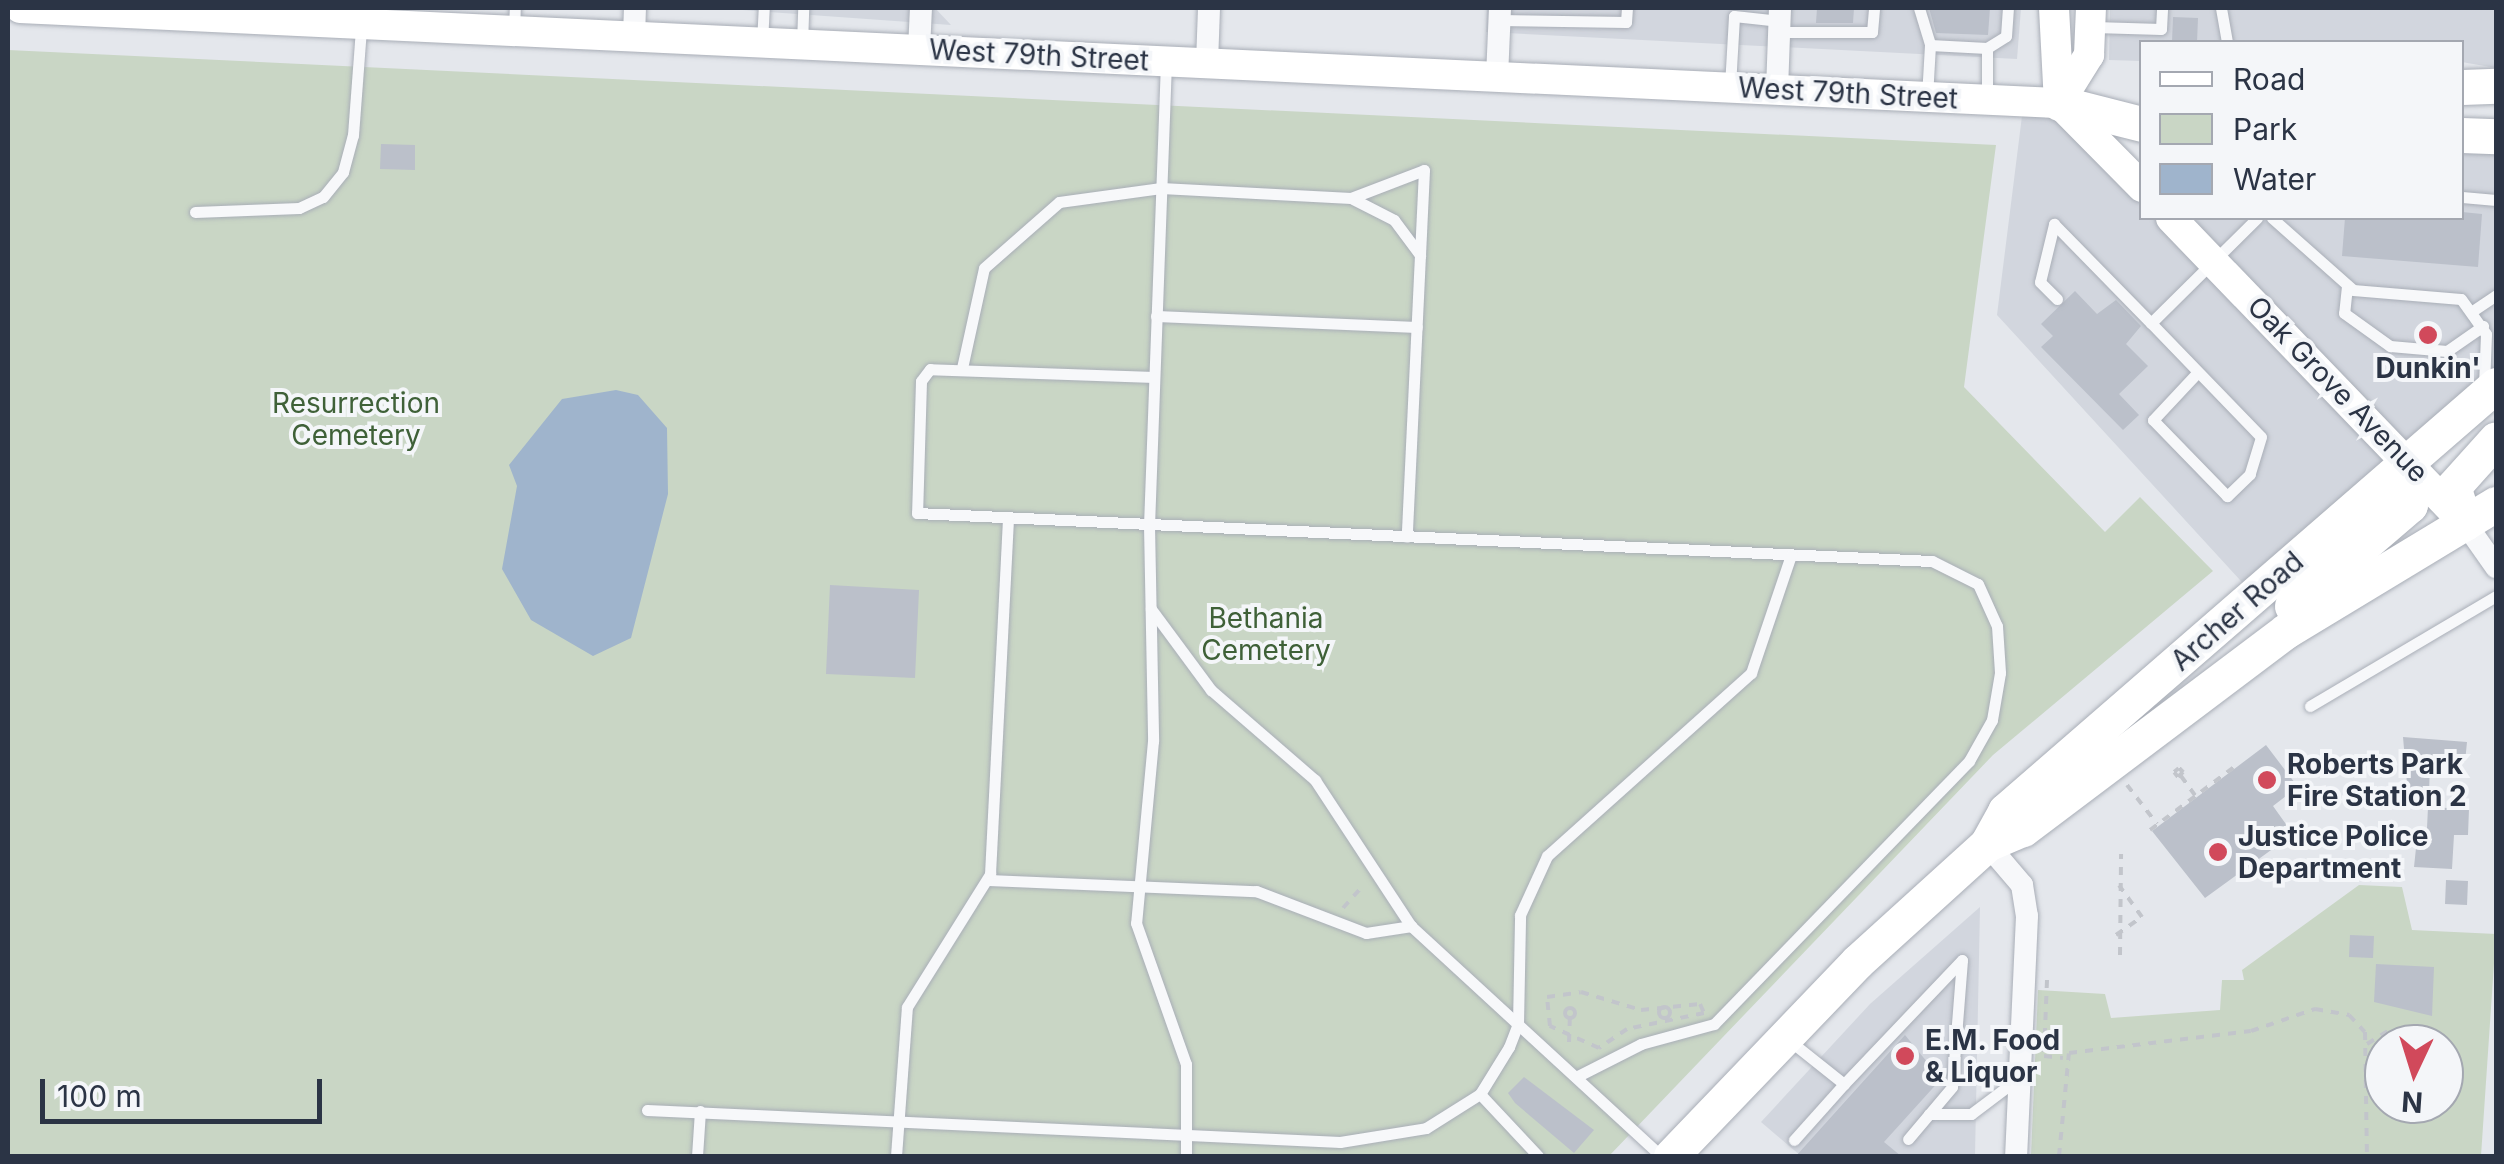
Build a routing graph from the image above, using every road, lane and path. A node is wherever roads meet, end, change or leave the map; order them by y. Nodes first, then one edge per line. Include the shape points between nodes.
1 (20, 8) edge
2 (764, 8) edge
3 (803, 8) edge
4 (921, 8) edge
5 (1209, 8) edge
6 (1626, 8) edge
7 (1874, 8) edge
8 (1919, 8) edge
9 (2008, 8) edge
10 (2054, 8) edge
11 (2162, 8) edge
12 (2222, 8) edge
13 (65, 9) edge
14 (1500, 14) edge
15 (2091, 17) edge
16 (355, 18) edge
17 (515, 19) edge
18 (1780, 20) edge
19 (634, 22) edge
20 (2146, 36) edge
21 (2227, 40) edge
22 (762, 42) junction
23 (802, 44) junction
24 (1930, 45) junction
25 (1988, 48) junction
26 (919, 50) junction
27 (1166, 61) junction
28 (1206, 63) junction
29 (1497, 77) junction
30 (2496, 86) edge
31 (2464, 87) edge
32 (1730, 88) junction
33 (1777, 90) junction
34 (1927, 97) junction
35 (2139, 98) edge
36 (1987, 100) junction
37 (2059, 103) junction
38 (2139, 123) edge
39 (2464, 135) edge
40 (2496, 136) edge
41 (2139, 185) edge
42 (1162, 188) junction
43 (2464, 197) edge
44 (1351, 198) junction
45 (2496, 200) edge
46 (195, 212) dead end
47 (2173, 220) edge
48 (2256, 220) edge
49 (2274, 220) edge
50 (1420, 255) junction
51 (2215, 262) junction
52 (2347, 286) junction
53 (2496, 295) edge
54 (2057, 299) dead end
55 (2472, 312) junction
56 (1156, 316) junction
57 (2151, 323) junction
58 (1416, 326) junction
59 (2488, 333) edge
60 (962, 368) junction
61 (2197, 373) junction
62 (1154, 376) junction
63 (2489, 392) edge
64 (2496, 439) edge
65 (2411, 461) junction
66 (2496, 504) edge
67 (1008, 519) junction
68 (2466, 523) junction
69 (1149, 525) junction
70 (1407, 537) junction
71 (1792, 554) junction
72 (2496, 567) edge
73 (2496, 596) edge
74 (1150, 609) junction
75 (2200, 692) junction
76 (2310, 706) dead end
77 (2232, 768) dead end
78 (2181, 776) dead end
79 (2127, 785) dead end
80 (2195, 795) junction
81 (2158, 824) junction
82 (2150, 830) dead end
83 (1987, 844) junction
84 (2120, 854) dead end
85 (1371, 878) junction
86 (988, 880) junction
87 (2118, 883) junction
88 (1139, 886) junction
89 (1331, 921) junction
90 (1411, 926) junction
91 (2116, 935) junction
92 (2120, 954) dead end
93 (2047, 980) dead end
94 (1568, 997) junction
95 (1518, 1024) junction
96 (1783, 1035) junction
97 (2364, 1039) edge
98 (1569, 1042) junction
99 (2066, 1058) junction
100 (1576, 1078) junction
101 (2019, 1078) junction
102 (1844, 1084) junction
103 (1480, 1094) junction
104 (647, 1110) dead end
105 (700, 1111) junction
106 (1929, 1114) junction
107 (898, 1120) junction
108 (2368, 1124) edge
109 (1188, 1134) junction
110 (1908, 1139) dead end
111 (1794, 1140) dead end
112 (698, 1156) edge
113 (896, 1156) edge
114 (1186, 1156) edge
115 (1538, 1156) edge
116 (1661, 1156) edge
117 (1671, 1156) edge
118 (2016, 1156) edge
119 (2059, 1156) edge
120 (2368, 1156) edge

1 - 13 main road, West 79th Street
2 - 22 lane
3 - 23 lane
4 - 26 street
5 - 28 street
6 - 14 lane via 1626,22
7 - 18 lane via 1872,32
8 - 24 lane
9 - 25 lane via 2006,36
10 - 37 main road
11 - 20 lane via 2161,29
12 - 21 lane
13 - 16 main road, West 79th Street
14 - 29 street
15 - 20 lane
15 - 37 main road via 2089,55
16 - 17 main road, West 79th Street
16 - 46 lane via 352,134 343,172 323,197 299,208
17 - 19 main road, West 79th Street
18 - 32 lane via 1734,16
18 - 33 street
19 - 22 main road, West 79th Street
22 - 23 main road, West 79th Street
23 - 26 main road, West 79th Street
24 - 25 lane
24 - 34 lane
25 - 36 lane
26 - 27 main road, West 79th Street
27 - 28 main road, West 79th Street
27 - 42 lane
28 - 29 main road, West 79th Street
29 - 32 main road, West 79th Street
30 - 31 main road
32 - 33 main road, West 79th Street
33 - 34 main road, West 79th Street
34 - 36 main road, West 79th Street
35 - 37 main road
36 - 37 main road, West 79th Street
37 - 38 main road
37 - 41 main road
39 - 40 main road
42 - 44 lane
42 - 56 lane
42 - 60 lane via 1087,194 1031,219 984,268
43 - 45 lane
44 - 50 lane via 1394,220
44 - 50 lane via 1424,170
47 - 51 main road, Oak Grove Avenue
48 - 51 lane
49 - 52 lane
50 - 58 lane
51 - 57 lane
51 - 65 main road, Oak Grove Avenue
52 - 55 lane via 2461,298
52 - 59 lane via 2344,313 2390,346 2447,351
53 - 55 lane
54 - 57 lane via 2040,282 2054,224
55 - 59 lane
56 - 58 lane
56 - 62 lane
57 - 61 lane
58 - 70 lane
59 - 63 lane
60 - 62 lane
60 - 67 lane via 924,374 915,506 923,515
61 - 61 lane via 2261,437 2250,474 2227,496 2153,420
62 - 69 lane
63 - 65 main road, Archer Road
64 - 68 main road via 2453,487
65 - 68 main road, Oak Grove Avenue
65 - 75 main road via 2410,505
65 - 83 main road, Archer Road via 2005,811
66 - 68 main road, Archer Road
67 - 69 lane
67 - 86 lane
68 - 72 street, Oak Grove Avenue
68 - 75 main road, Archer Road
69 - 70 lane
69 - 74 lane
70 - 71 lane
71 - 95 lane via 1751,673 1568,834 1530,884 1517,944
71 - 100 lane via 1964,571 1997,626 1992,720 1969,761 1714,1024 1641,1044
73 - 76 lane
74 - 85 lane via 1211,690 1314,780
74 - 88 lane via 1152,758
75 - 83 main road, Archer Road via 2023,828
77 - 80 path
78 - 80 path
79 - 81 path
80 - 81 path
81 - 82 path
83 - 96 main road, Archer Road
83 - 101 street via 2022,885
84 - 87 path
85 - 89 path
85 - 90 lane
86 - 88 lane
86 - 107 lane via 907,1007
87 - 91 path
87 - 91 path via 2142,916
88 - 89 lane via 1256,891
88 - 109 lane via 1141,954 1186,1064
89 - 90 lane via 1366,932
90 - 95 lane
91 - 92 path
93 - 99 path via 2044,1056
94 - 98 path
94 - 98 path via 1553,994 1544,1006
94 - 98 path via 1700,1004 1704,1013 1627,1029 1606,1048
95 - 100 lane
95 - 103 lane
96 - 102 lane
96 - 117 main road, Archer Road
97 - 99 path via 2349,1015 2314,1009 2251,1031 2094,1046
99 - 119 path
100 - 116 lane
101 - 106 lane via 1971,1114
101 - 118 street
102 - 106 lane via 1962,960 1952,1087
102 - 111 lane
103 - 109 lane via 1398,1138
103 - 115 lane
104 - 105 lane
105 - 107 lane
105 - 112 lane
106 - 110 lane
107 - 109 lane
107 - 113 lane
108 - 120 path
109 - 114 lane

